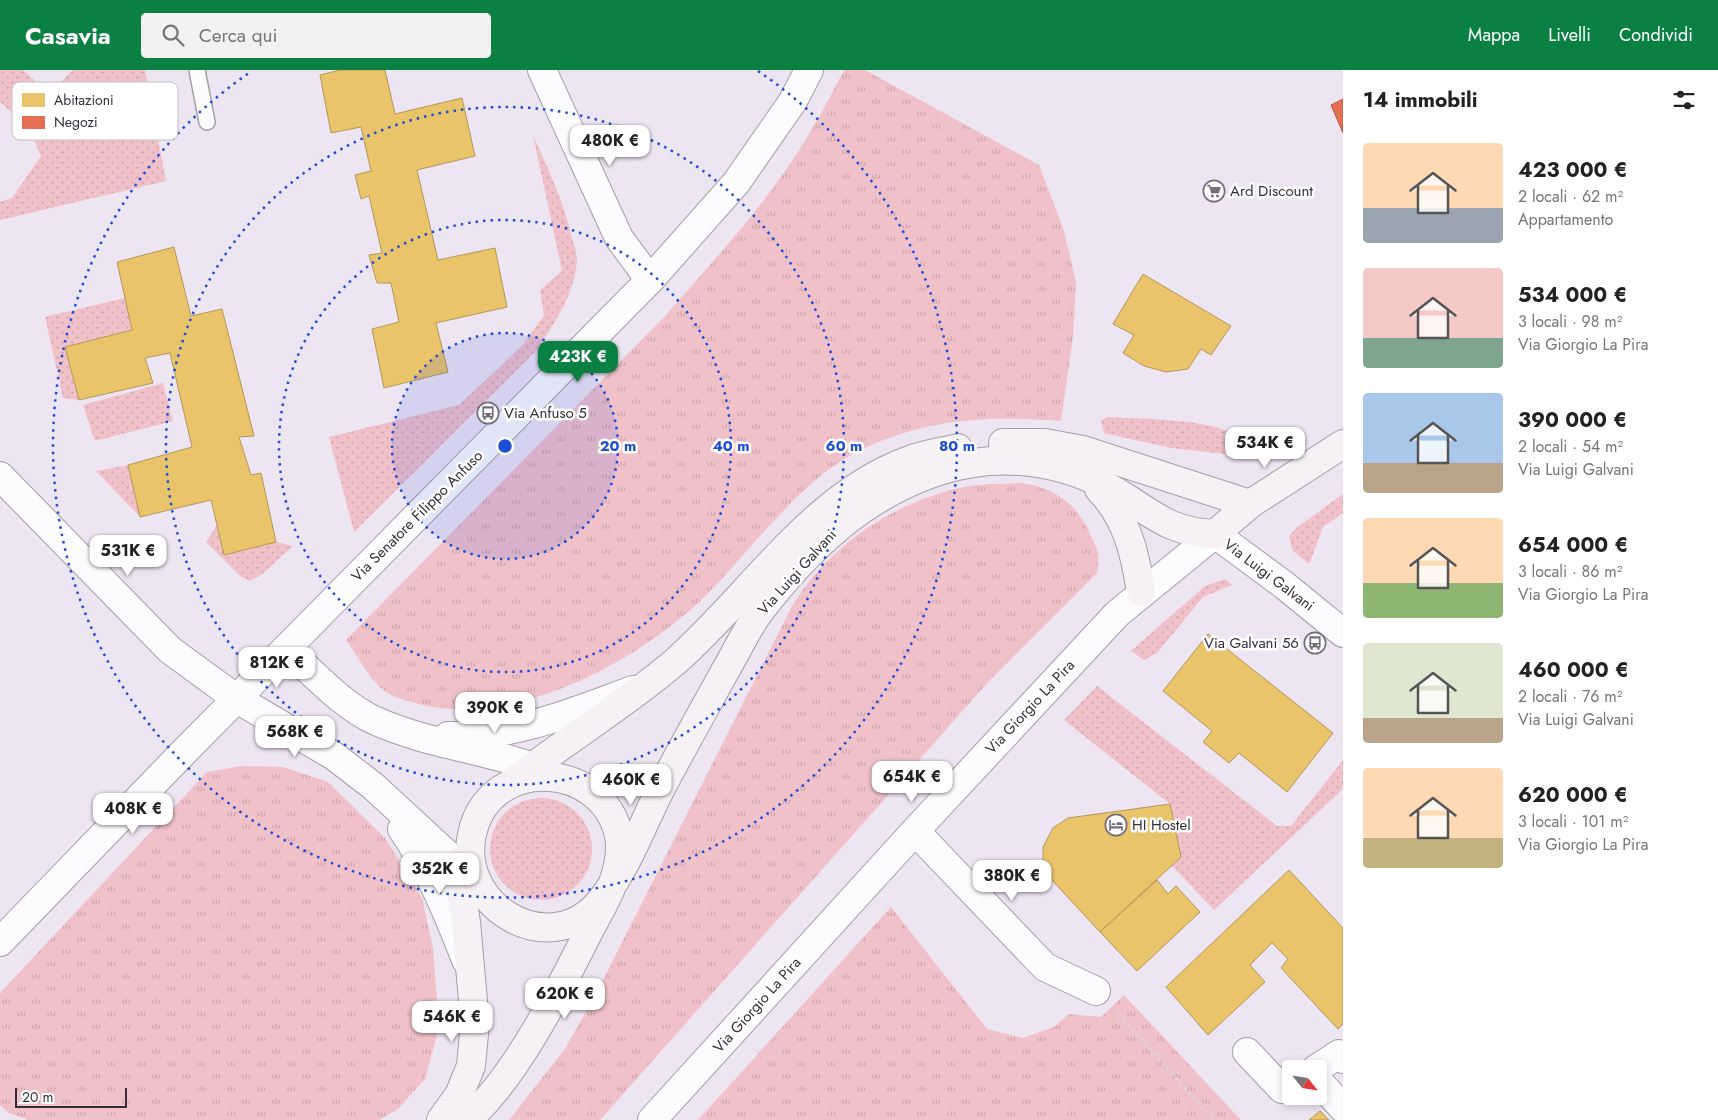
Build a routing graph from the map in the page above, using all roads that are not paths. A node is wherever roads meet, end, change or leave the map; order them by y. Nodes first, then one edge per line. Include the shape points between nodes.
1 (197, 70) edge
2 (542, 70) edge
3 (809, 70) edge
4 (207, 122) dead end
5 (650, 280) junction
6 (1343, 444) edge
7 (1086, 475) junction
8 (0, 476) edge
9 (1250, 504) junction
10 (1215, 534) junction
11 (1141, 592) junction
12 (1343, 633) edge
13 (286, 649) junction
14 (646, 686) junction
15 (237, 699) junction
16 (417, 736) junction
17 (532, 766) junction
18 (557, 777) junction
19 (373, 786) junction
20 (508, 786) junction
21 (915, 831) junction
22 (468, 874) junction
23 (613, 884) junction
24 (0, 942) edge
25 (470, 969) junction
26 (1096, 991) road end
27 (1247, 1052) dead end
28 (1342, 1054) edge
29 (1328, 1062) edge
30 (1282, 1089) edge
31 (1328, 1092) edge
32 (1343, 1108) edge
33 (441, 1120) edge
34 (467, 1120) edge
35 (652, 1120) edge

1 - 4 lane
2 - 5 street via 619,238
3 - 5 street, Via Senatore Filippo Anfuso via 793,101 736,183
5 - 13 street, Via Senatore Filippo Anfuso
6 - 9 main road, Via Giorgio La Pira
7 - 10 main road, Via Luigi Galvani via 1172,527 1192,533
7 - 11 main road via 1113,503 1126,527
7 - 23 main road, Via Luigi Galvani via 1028,460 989,460 941,470 897,488 861,508 823,540 758,614 676,759
8 - 15 street via 170,650
9 - 10 main road, Via Giorgio La Pira
9 - 14 main road, Via Luigi Galvani via 1083,450 1045,444 1012,442 962,448 910,460 834,502 804,528 738,601
10 - 11 street, Via Giorgio La Pira
10 - 12 street, Via Luigi Galvani
11 - 21 street, Via Giorgio La Pira
13 - 15 street, Via Senatore Filippo Anfuso
13 - 16 street via 344,700 374,720
14 - 16 street via 545,723 501,732
14 - 17 main road, Via Luigi Galvani
15 - 19 street via 334,756
15 - 24 street, Via Senatore Filippo Anfuso
16 - 17 street
17 - 18 street
17 - 20 main road, Via Luigi Galvani
18 - 20 main road via 532,777
18 - 23 main road via 586,788 612,816 619,839 619,860
19 - 22 street
19 - 25 street via 423,859
20 - 22 main road via 487,803 474,827
21 - 26 street via 1045,966
21 - 35 street, Via Giorgio La Pira
22 - 23 main road via 489,902 508,917 531,926 555,926 579,919 596,906
22 - 25 main road via 462,898
23 - 34 main road via 533,1034 505,1075
25 - 33 main road via 475,1024 471,1066 459,1095
27 - 30 street
28 - 29 street
31 - 32 street

